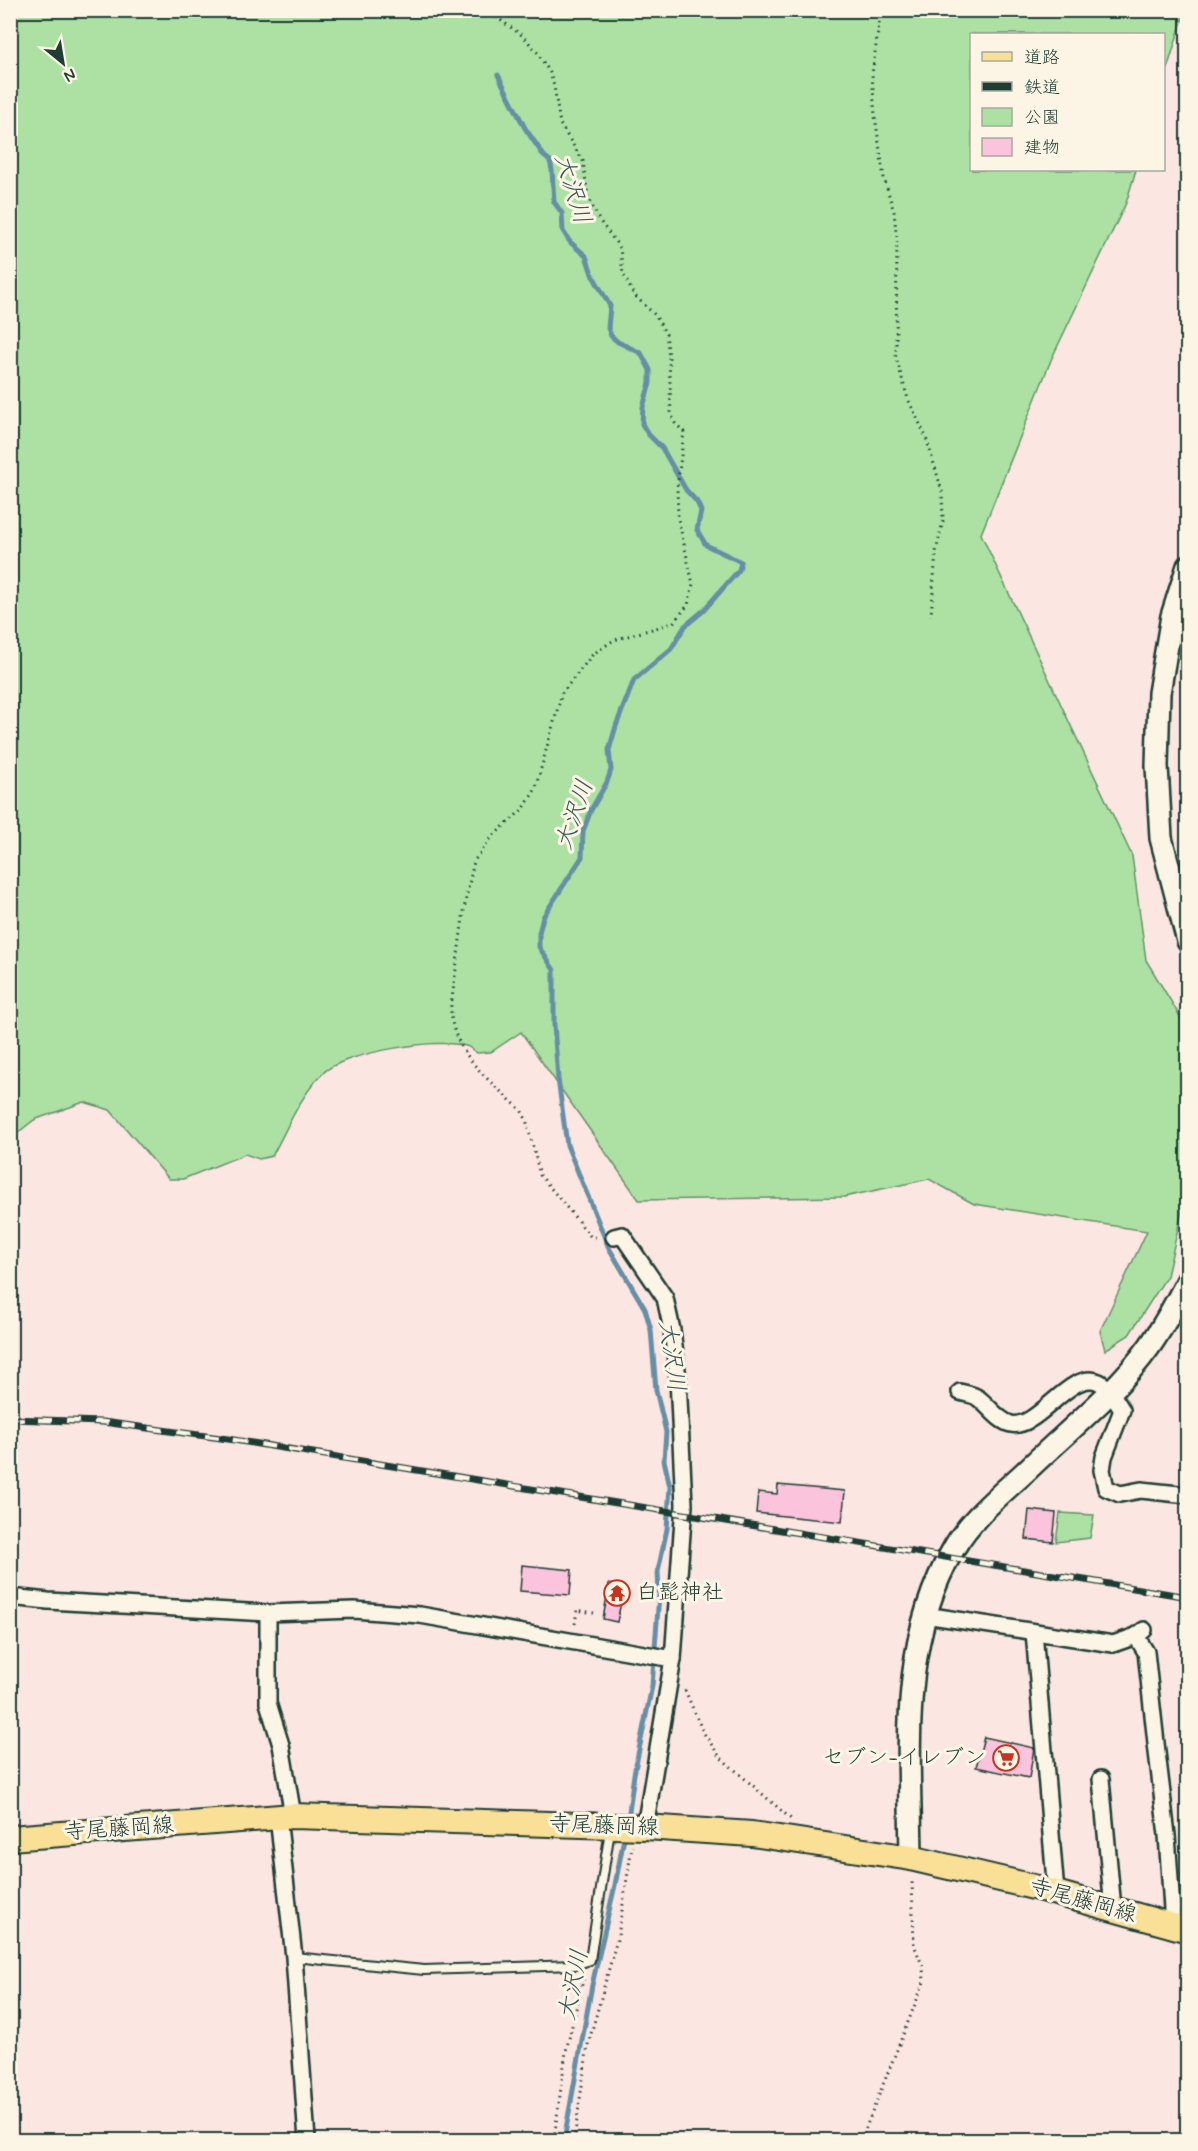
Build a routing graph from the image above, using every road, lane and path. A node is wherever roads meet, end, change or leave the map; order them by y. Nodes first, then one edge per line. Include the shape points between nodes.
1 (486, 10) edge
2 (881, 10) edge
3 (1188, 566) edge
4 (931, 615) dead end
5 (1188, 941) edge
6 (595, 1237) dead end
7 (614, 1237) dead end
8 (1188, 1280) edge
9 (1110, 1391) junction
10 (960, 1392) dead end
11 (1188, 1495) edge
12 (10, 1597) edge
13 (268, 1613) junction
14 (594, 1613) dead end
15 (925, 1615) junction
16 (1034, 1632) junction
17 (573, 1641) junction
18 (673, 1659) junction
19 (1101, 1779) dead end
20 (285, 1817) junction
21 (797, 1824) dead end
22 (610, 1826) junction
23 (640, 1827) junction
24 (10, 1838) edge
25 (911, 1858) junction
26 (1056, 1893) junction
27 (1113, 1909) junction
28 (1179, 1928) edge
29 (294, 1957) junction
30 (590, 1960) junction
31 (554, 2139) edge
32 (307, 2140) edge
33 (478, 2140) edge
34 (568, 2140) edge
35 (574, 2140) edge
36 (861, 2140) edge

1 - 6 path via 523,36 550,73 560,124 583,161 588,197 620,248 623,274 634,296 655,315 666,334 671,413 684,432 677,488 680,529 693,584 688,605 673,623 614,640 593,654 562,693 536,790 474,861 451,1006 454,1032 469,1058 526,1119 540,1175 574,1218
2 - 4 path via 872,74 884,178 897,240 896,357 942,491 943,521 936,552
3 - 5 street via 1172,616 1159,693 1157,766 1161,838
7 - 18 street via 622,1235 665,1298 672,1330 684,1505
8 - 9 street via 1149,1348
9 - 10 street via 1098,1381 1086,1380 1064,1391 1026,1423 1010,1424 976,1396
9 - 11 street via 1122,1410 1104,1456 1106,1488 1120,1494 1141,1490
9 - 15 street via 980,1515 955,1546
12 - 13 street
13 - 17 street via 354,1610 420,1615
13 - 20 street via 268,1703 281,1745
14 - 17 path via 577,1611
15 - 16 street
15 - 25 street via 910,1706
16 - 26 street
16 - 28 street via 1113,1644 1140,1633 1146,1652 1172,1909
17 - 18 street
18 - 21 path via 703,1732 720,1757
18 - 23 street
19 - 27 street
20 - 22 main road, 寺尾藤岡線
20 - 24 main road, 寺尾藤岡線
20 - 29 street
22 - 23 main road, 寺尾藤岡線
22 - 30 lane
23 - 25 main road, 寺尾藤岡線 via 752,1834
23 - 35 path via 618,1936 588,2045
25 - 26 main road, 寺尾藤岡線
25 - 36 path via 914,1945 924,1982
26 - 27 main road, 寺尾藤岡線
27 - 28 main road, 寺尾藤岡線
29 - 30 lane via 424,1970 575,1965
29 - 32 street
30 - 31 path via 566,2051
31 - 33 path
31 - 34 path

